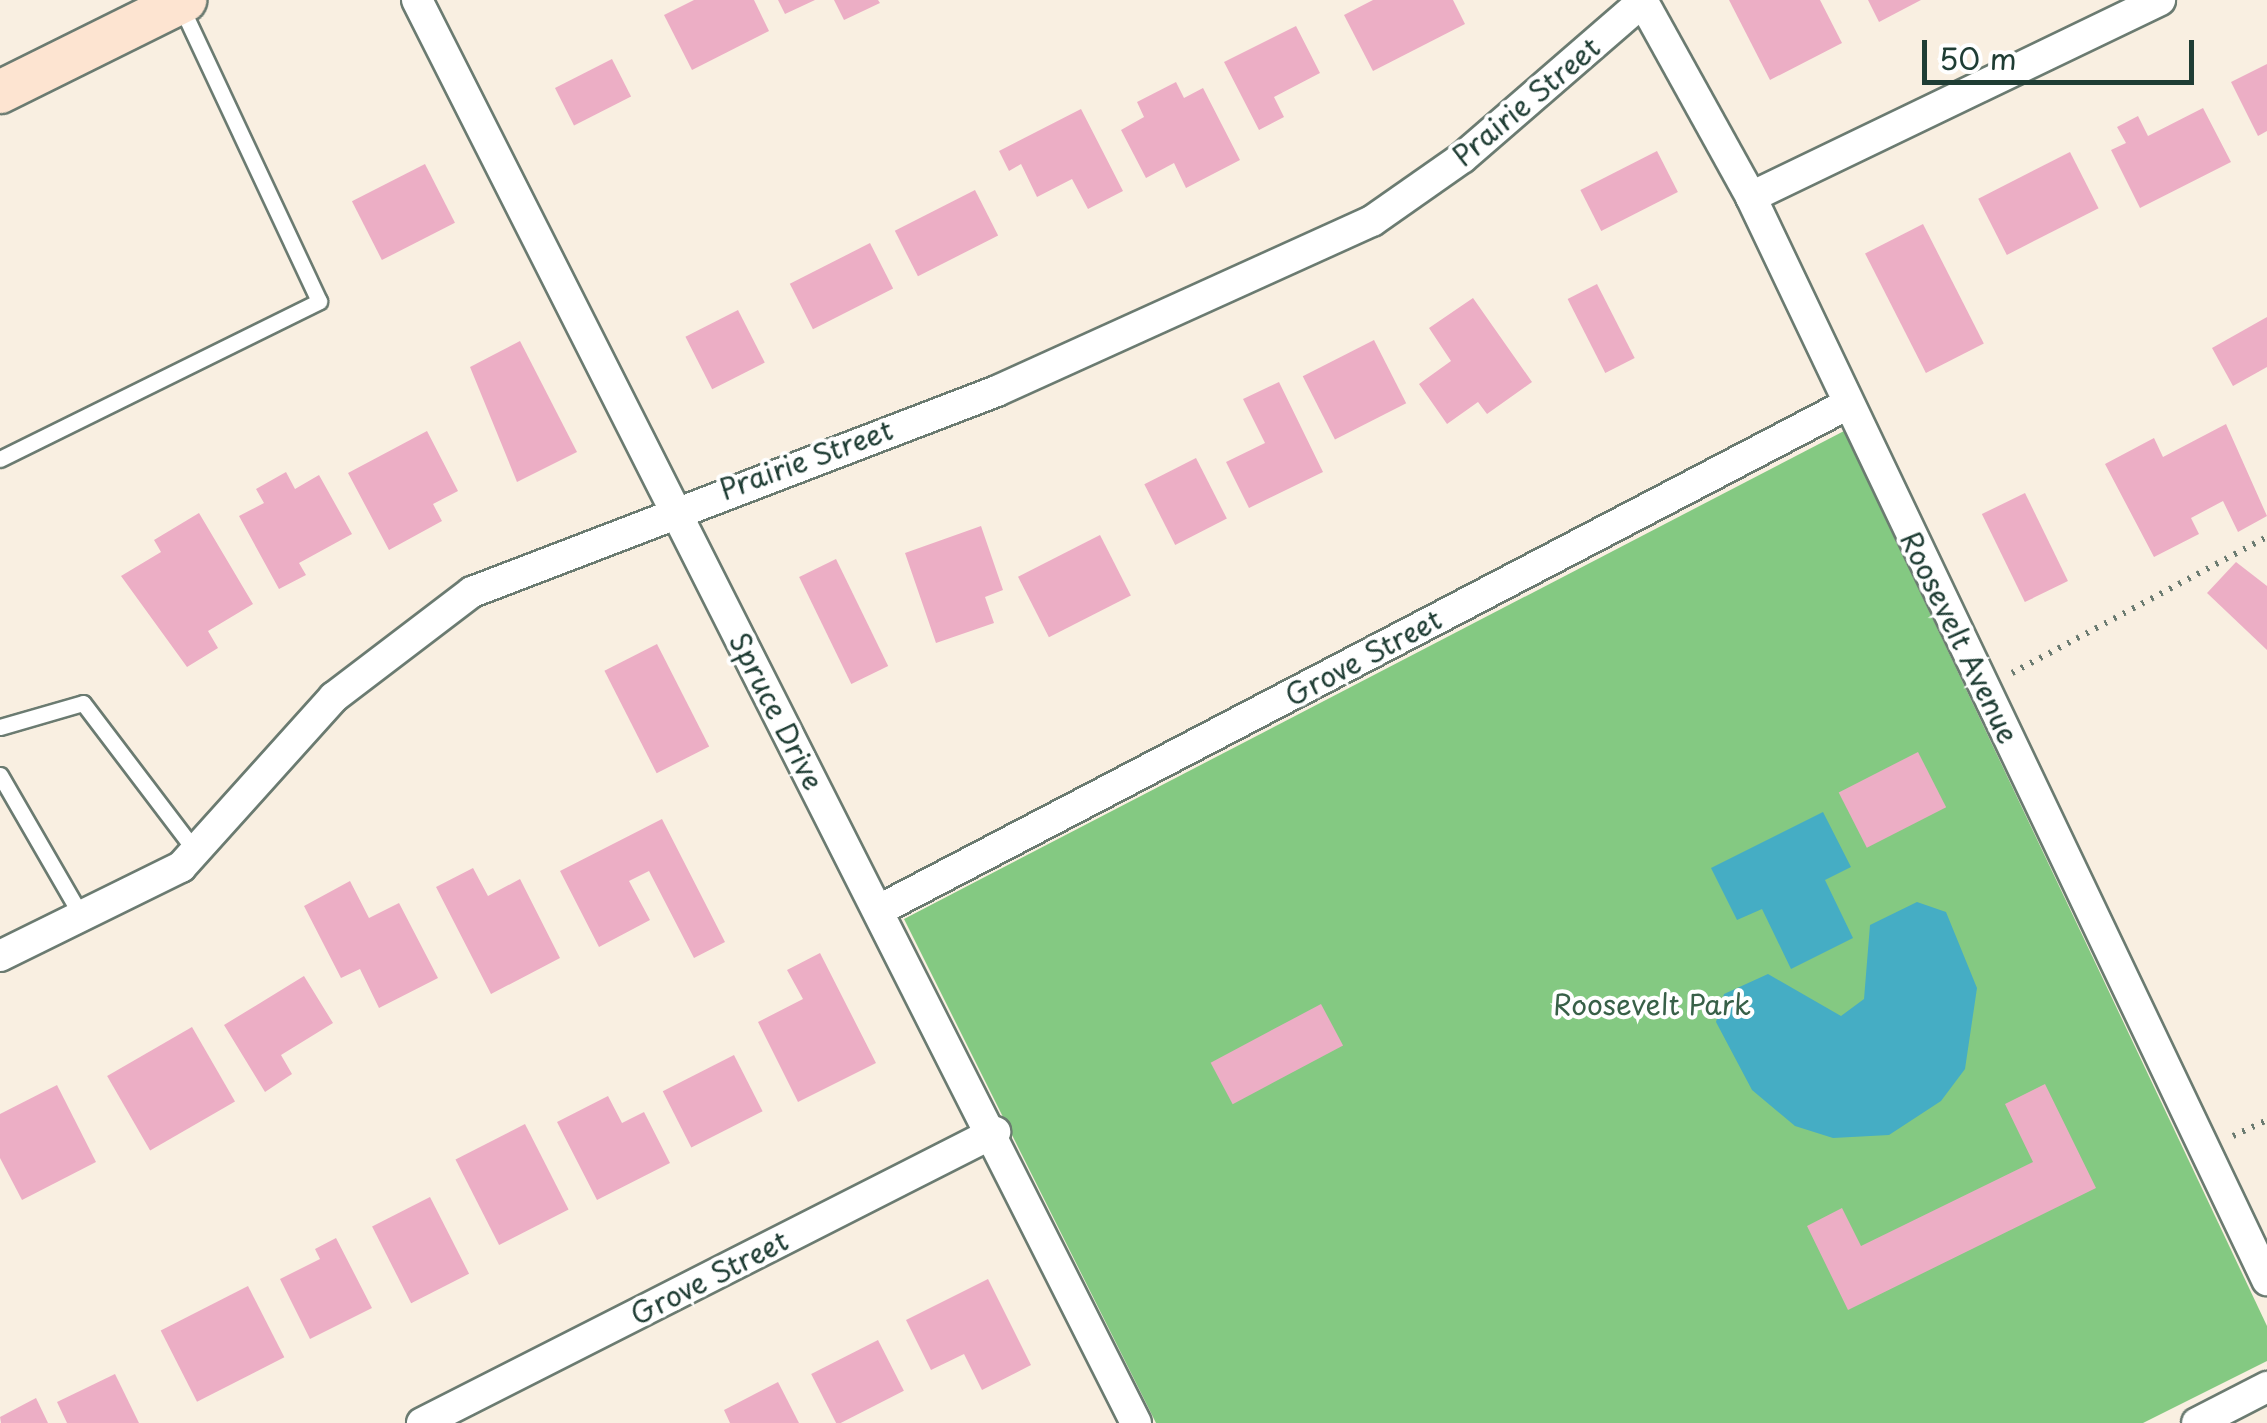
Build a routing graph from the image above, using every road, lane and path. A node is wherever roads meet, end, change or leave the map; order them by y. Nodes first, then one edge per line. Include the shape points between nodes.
1 (417, 0) edge
2 (1643, 0) edge
3 (2160, 0) edge
4 (182, 2) edge
5 (0, 92) edge
6 (1751, 197) junction
7 (1848, 404) junction
8 (0, 459) edge
9 (673, 508) junction
10 (2267, 537) edge
11 (1984, 689) junction
12 (0, 727) edge
13 (0, 775) edge
14 (196, 852) junction
15 (878, 910) junction
16 (82, 917) junction
17 (0, 956) edge
18 (2267, 1120) edge
19 (995, 1132) junction
20 (2223, 1141) dead end
21 (2267, 1280) edge
22 (2267, 1387) edge
23 (422, 1423) edge
24 (1136, 1423) edge
25 (2197, 1423) edge

1 - 9 street, Spruce Drive
2 - 6 street, Roosevelt Avenue
2 - 9 street, Prairie Street via 1462,158 1372,221 997,390
3 - 6 street
4 - 5 main road
4 - 8 lane via 319,301
6 - 7 street, Roosevelt Avenue
7 - 11 street, Roosevelt Avenue
7 - 15 street, Grove Street
9 - 14 street, Prairie Street via 472,592 334,698
9 - 15 street, Spruce Drive
10 - 11 path
11 - 21 street, Roosevelt Avenue
12 - 14 lane via 83,703
13 - 16 lane
14 - 16 street, Prairie Street
15 - 19 street, Spruce Drive
16 - 17 street, Prairie Street
18 - 20 path
19 - 23 street, Grove Street
19 - 24 street, Spruce Drive
22 - 25 street

